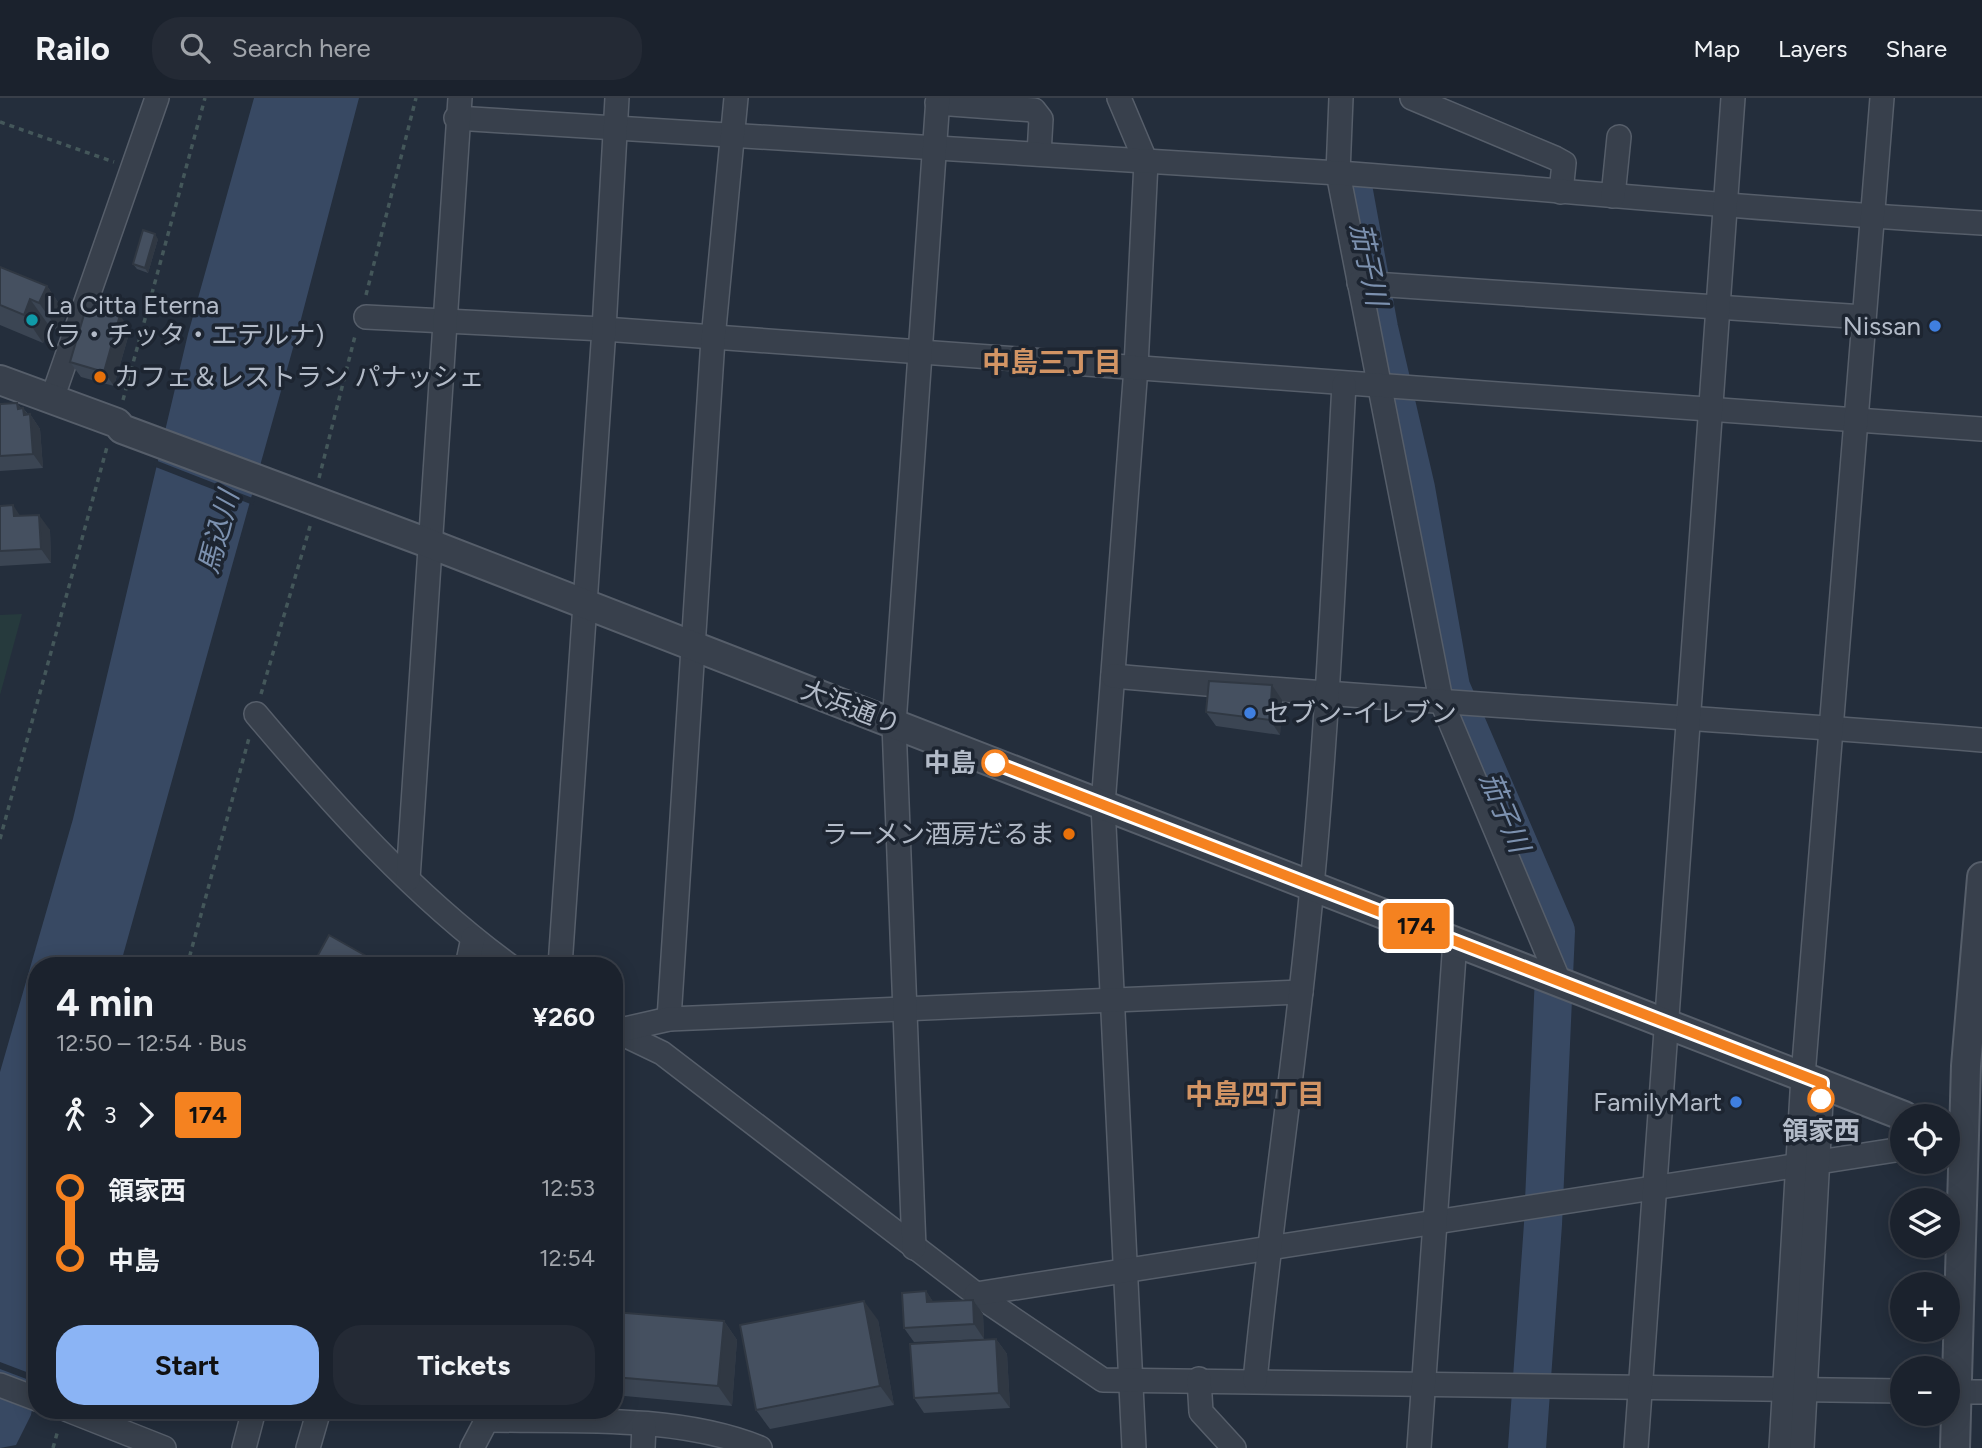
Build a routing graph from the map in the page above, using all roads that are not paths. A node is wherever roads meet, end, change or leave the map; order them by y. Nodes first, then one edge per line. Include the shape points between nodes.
1 (157, 98) edge
2 (617, 98) edge
3 (736, 98) edge
4 (1119, 98) edge
5 (1341, 98) edge
6 (1733, 98) edge
7 (1882, 98) edge
8 (1417, 99) edge
9 (937, 100) edge
10 (458, 108) edge
11 (614, 129) junction
12 (1619, 137) dead end
13 (734, 138) junction
14 (933, 146) junction
15 (1039, 154) junction
16 (1146, 162) junction
17 (1338, 173) junction
18 (1561, 192) junction
19 (1613, 196) junction
20 (1724, 205) junction
21 (1873, 217) junction
22 (1982, 223) edge
23 (1359, 283) junction
24 (1718, 306) junction
25 (366, 317) dead end
26 (1864, 317) junction
27 (444, 318) junction
28 (604, 329) junction
29 (713, 339) junction
30 (921, 352) junction
31 (1136, 367) junction
32 (0, 380) edge
33 (1344, 384) junction
34 (1378, 386) junction
35 (52, 399) junction
36 (1713, 408) junction
37 (1855, 418) junction
38 (1982, 429) edge
39 (428, 542) junction
40 (585, 603) junction
41 (693, 645) junction
42 (1113, 676) junction
43 (1327, 695) junction
44 (1441, 700) junction
45 (256, 713) dead end
46 (1688, 718) junction
47 (894, 724) junction
48 (1829, 727) junction
49 (1982, 740) edge
50 (1103, 805) junction
51 (1982, 877) edge
52 (408, 879) junction
53 (1312, 886) junction
54 (472, 938) junction
55 (1455, 941) junction
56 (469, 957) edge
57 (498, 957) edge
58 (561, 957) edge
59 (1559, 981) junction
60 (1301, 992) junction
61 (1113, 1000) junction
62 (907, 1009) junction
63 (669, 1019) junction
64 (1667, 1024) junction
65 (623, 1032) edge
66 (623, 1037) edge
67 (1974, 1066) edge
68 (1813, 1080) junction
69 (1890, 1110) edge
70 (1960, 1141) edge
71 (1890, 1151) edge
72 (1809, 1162) junction
73 (1657, 1185) junction
74 (1434, 1221) junction
75 (914, 1248) junction
76 (1268, 1248) junction
77 (1126, 1271) junction
78 (976, 1294) junction
79 (1199, 1379) junction
80 (1132, 1380) junction
81 (1255, 1381) junction
82 (1423, 1384) junction
83 (0, 1385) edge
84 (1640, 1388) junction
85 (1794, 1390) junction
86 (1890, 1391) edge
87 (1962, 1392) edge
88 (28, 1396) edge
89 (91, 1419) edge
90 (252, 1419) edge
91 (317, 1419) edge
92 (487, 1419) edge
93 (517, 1419) edge
94 (643, 1437) edge
95 (164, 1448) edge
96 (244, 1448) edge
97 (309, 1448) edge
98 (472, 1448) edge
99 (761, 1448) edge
100 (1134, 1448) edge
101 (1234, 1448) edge
102 (1419, 1448) edge
103 (1636, 1448) edge
104 (1782, 1448) edge
105 (1801, 1448) edge
106 (1955, 1448) edge

1 - 35 street
2 - 11 street
3 - 13 street
4 - 16 street
5 - 17 street
6 - 20 street
7 - 21 street
8 - 18 street via 1564,163
9 - 14 street
9 - 15 street via 1034,110 1041,119
10 - 11 street
10 - 27 street
11 - 13 street
11 - 28 street
12 - 19 street
13 - 14 street
13 - 29 street
14 - 15 street
14 - 30 street
15 - 16 street
16 - 17 street
16 - 31 street
17 - 18 street
17 - 23 street
18 - 19 street
19 - 20 street
20 - 21 street
20 - 24 street
21 - 22 street
21 - 26 street
23 - 24 street
23 - 34 street
24 - 26 street
24 - 36 street
25 - 27 street
26 - 37 street
27 - 28 street
27 - 39 street
28 - 29 street
28 - 40 street
29 - 30 street
29 - 41 street
30 - 31 street
30 - 47 street
31 - 33 street
31 - 42 street
32 - 35 street
33 - 34 street
33 - 43 street
34 - 36 street
34 - 44 street
35 - 39 street, 大浜通り
36 - 37 street
36 - 46 street
37 - 38 street
37 - 48 street
39 - 40 street, 大浜通り
39 - 52 street
40 - 41 street, 大浜通り
40 - 58 street
41 - 47 street, 大浜通り
41 - 63 street
42 - 43 street
42 - 50 street
43 - 44 street
43 - 53 street
44 - 46 street
44 - 59 street
45 - 52 street via 338,811
46 - 48 street
46 - 64 street
47 - 50 street, 大浜通り
47 - 62 street
48 - 49 street
48 - 68 street
50 - 53 street, 大浜通り
50 - 61 street
51 - 67 street
52 - 54 street
53 - 55 street, 大浜通り
53 - 60 street
54 - 56 street
54 - 57 street
55 - 59 street, 大浜通り
55 - 74 street
59 - 64 street, 大浜通り
60 - 61 street
60 - 76 street
61 - 62 street
61 - 77 street
62 - 63 street
62 - 75 street
63 - 65 street
64 - 68 street, 大浜通り
64 - 73 street
66 - 75 street via 662,1054
67 - 70 street
68 - 69 street, 大浜通り
68 - 72 street
70 - 87 street
71 - 72 street
72 - 73 street
72 - 85 street
73 - 74 street
73 - 84 street
74 - 76 street
74 - 82 street
75 - 78 street
76 - 77 street
76 - 81 street
77 - 78 street
77 - 80 street
78 - 80 street via 1103,1380
79 - 80 street
79 - 81 street
79 - 101 street via 1201,1412
80 - 100 street
81 - 82 street
82 - 84 street
82 - 102 street
83 - 88 street
84 - 85 street
84 - 103 street
85 - 86 street
85 - 104 street
85 - 105 street
87 - 106 street
89 - 95 street
90 - 96 street
91 - 97 street
92 - 98 street
93 - 94 street
94 - 99 street via 699,1430

